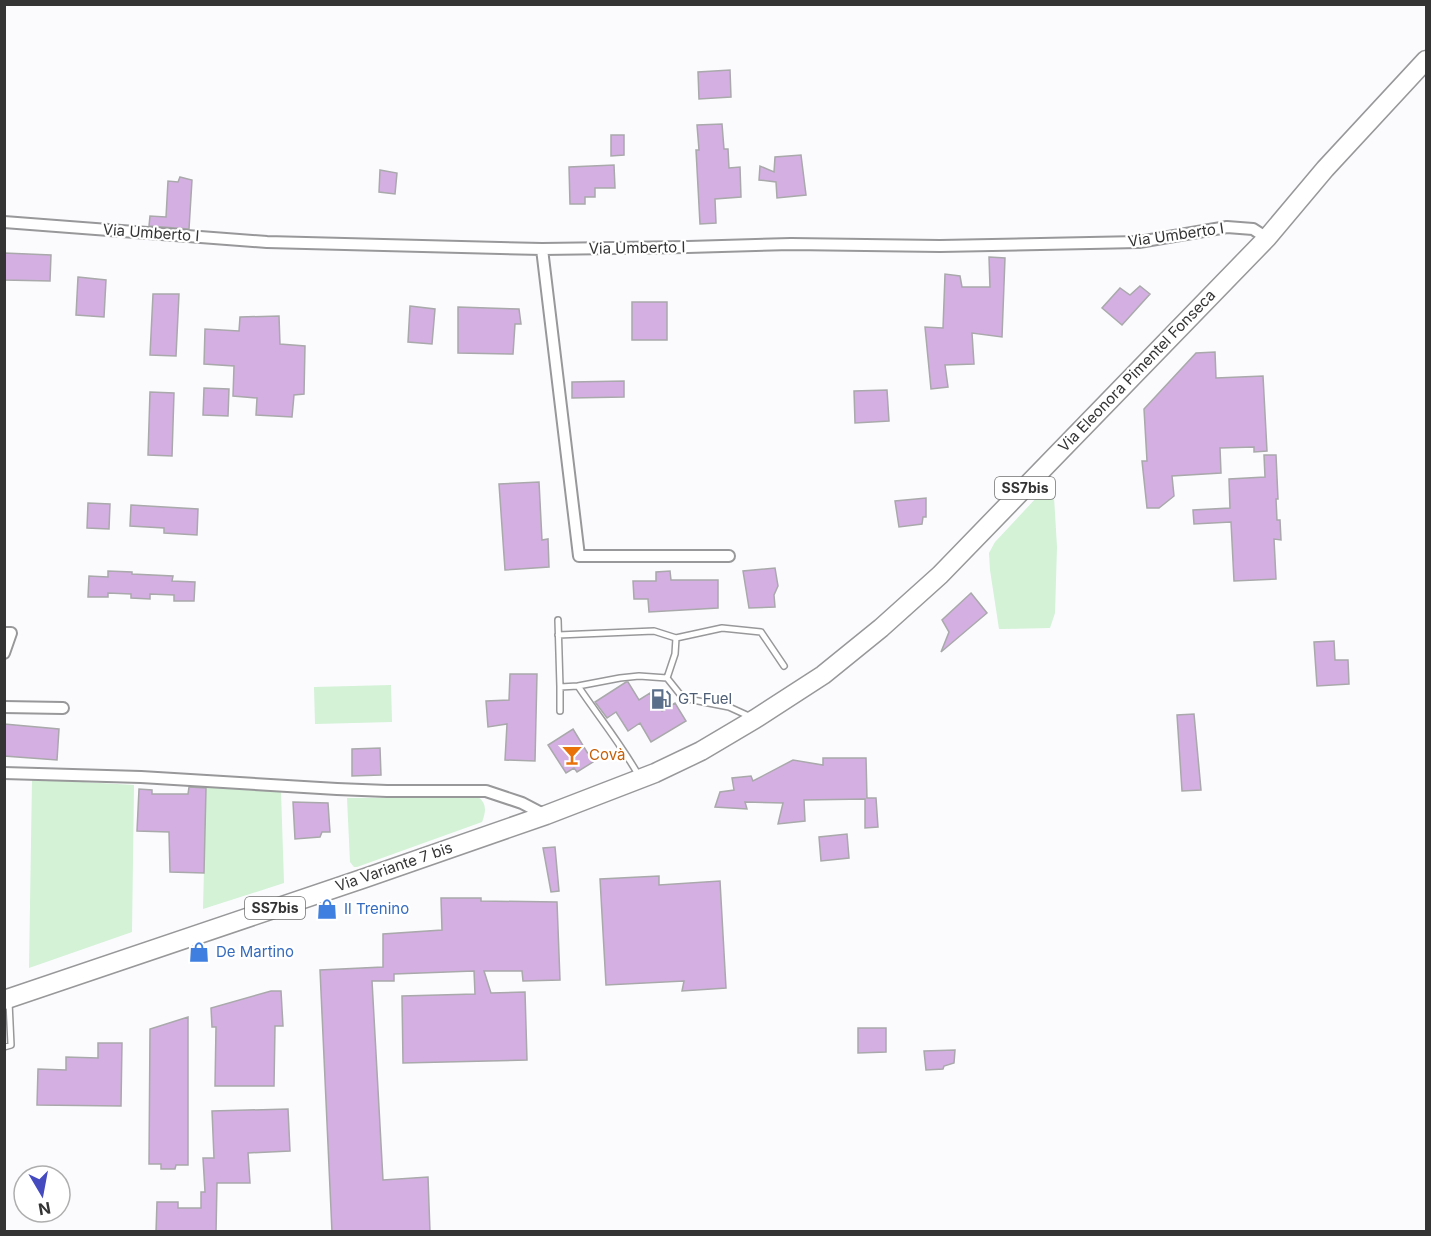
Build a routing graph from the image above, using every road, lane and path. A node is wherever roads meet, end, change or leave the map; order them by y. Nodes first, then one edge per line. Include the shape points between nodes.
1 (1426, 60) edge
2 (4, 222) edge
3 (1267, 237) junction
4 (542, 249) junction
5 (729, 556) dead end
6 (558, 620) dead end
7 (4, 633) edge
8 (558, 635) junction
9 (675, 638) junction
10 (4, 653) edge
11 (784, 666) dead end
12 (666, 678) junction
13 (578, 686) junction
14 (560, 687) junction
15 (4, 707) edge
16 (63, 708) dead end
17 (560, 711) dead end
18 (755, 719) junction
19 (4, 773) edge
20 (640, 779) junction
21 (546, 815) junction
22 (7, 1000) edge
23 (4, 1047) edge

1 - 3 main road, Via Eleonora Pimentel Fonseca / SS7bis
2 - 4 street, Via Umberto I via 267,242
3 - 4 street, Via Umberto I via 1253,229 1227,226 1139,242
3 - 18 main road, Via Eleonora Pimentel Fonseca / SS7bis via 940,574 823,675
4 - 5 street via 579,556
6 - 8 lane
7 - 10 street via 11,633
8 - 9 lane via 654,631
8 - 14 lane
9 - 11 lane via 722,628 761,632
9 - 12 lane via 675,654
12 - 13 lane via 639,676
12 - 18 lane via 683,698 729,707
13 - 14 lane
13 - 20 lane
14 - 17 lane
15 - 16 street
18 - 20 main road, Via Eleonora Pimentel Fonseca / SS7bis via 701,751
19 - 21 street via 377,791 486,791
20 - 21 main road, Via Eleonora Pimentel Fonseca / SS7bis
21 - 22 main road, Via Variante 7 bis / SS7bis
22 - 23 lane via 11,1045

